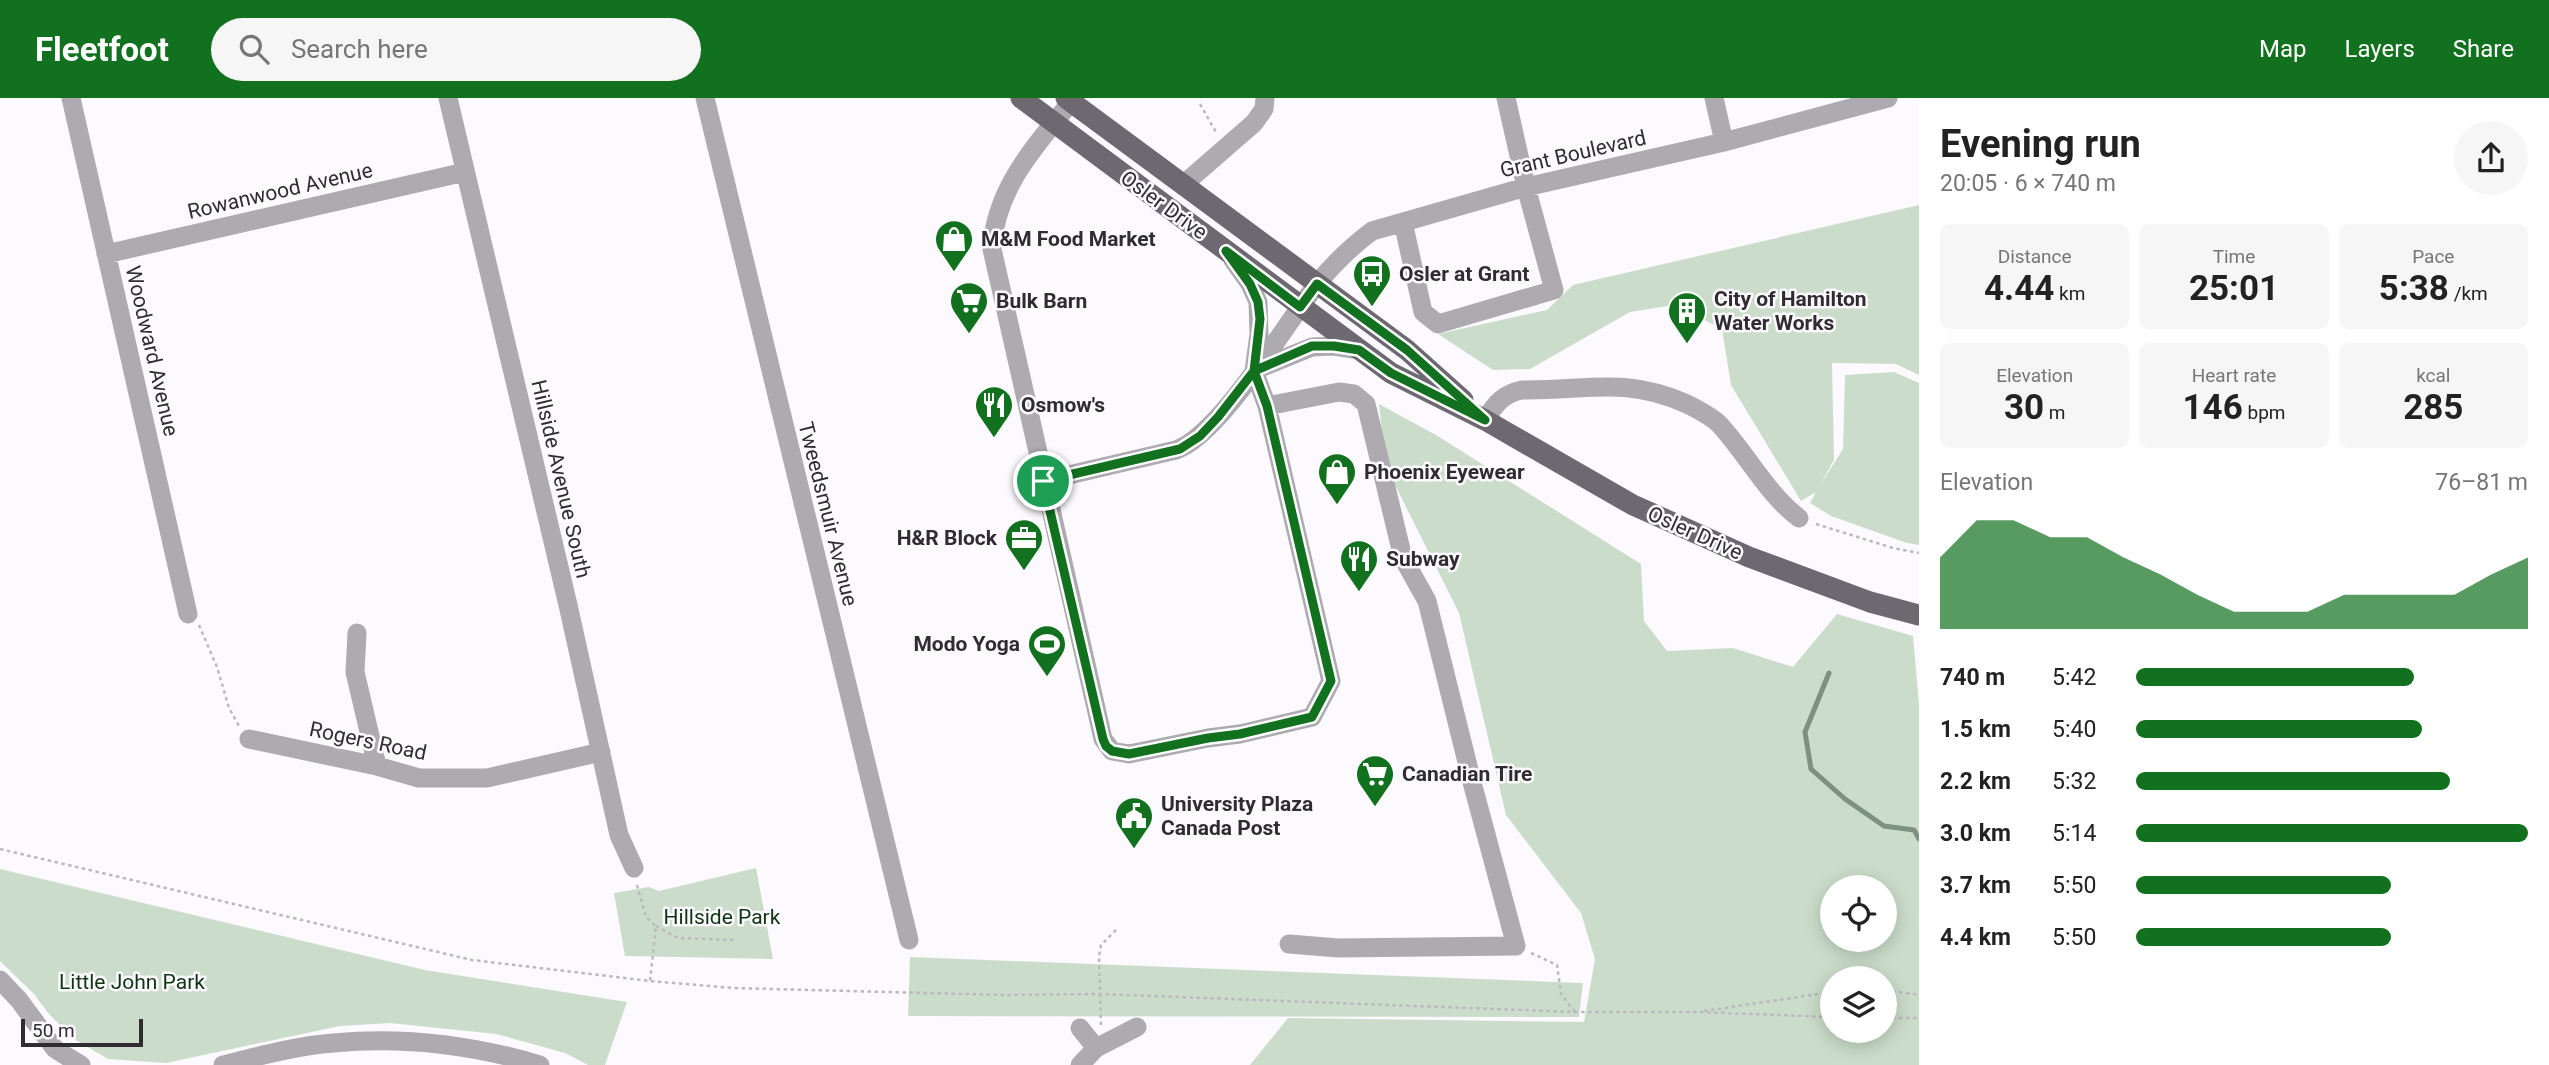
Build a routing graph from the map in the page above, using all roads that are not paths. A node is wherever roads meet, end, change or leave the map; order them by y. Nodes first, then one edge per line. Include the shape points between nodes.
1 (71, 98) edge
2 (448, 98) edge
3 (705, 98) edge
4 (1021, 98) edge
5 (1265, 98) edge
6 (1506, 98) edge
7 (1714, 98) edge
8 (1888, 98) edge
9 (1068, 100) edge
10 (1054, 124) junction
11 (1724, 142) junction
12 (465, 172) junction
13 (1184, 184) junction
14 (1526, 187) junction
15 (1403, 222) junction
16 (1226, 251) junction
17 (106, 254) junction
18 (1317, 284) junction
19 (1300, 307) junction
20 (1359, 350) junction
21 (1254, 371) junction
22 (1267, 406) junction
23 (1485, 420) junction
24 (1043, 481) junction
25 (1799, 518) road end
26 (188, 614) road end
27 (1919, 615) edge
28 (357, 634) dead end
29 (249, 739) road end
30 (601, 752) junction
31 (377, 766) junction
32 (634, 868) road end
33 (909, 940) dead end
34 (1289, 944) dead end
35 (0, 980) edge
36 (1137, 1027) dead end
37 (1080, 1028) dead end
38 (1098, 1047) junction
39 (81, 1065) edge
40 (223, 1065) edge
41 (540, 1065) edge
42 (1080, 1065) edge

1 - 17 street, Woodward Avenue
2 - 12 street, Hillside Avenue South
3 - 33 street, Tweedsmuir Avenue
4 - 10 main road, Osler Drive
5 - 13 street via 1254,123
6 - 14 street
7 - 11 street
8 - 11 street, Grant Boulevard
9 - 10 street
9 - 13 main road, Osler Drive
10 - 16 main road, Osler Drive
10 - 24 street via 1008,189 996,219 992,249
11 - 14 street, Grant Boulevard
12 - 17 street, Rowanwood Avenue
12 - 30 street, Hillside Avenue South
13 - 18 main road, Osler Drive
14 - 15 street, Grant Boulevard
14 - 15 street via 1554,290 1438,324 1423,312
15 - 18 street, Grant Boulevard via 1372,231
16 - 19 main road, Osler Drive
16 - 21 street via 1258,302
17 - 26 street, Woodward Avenue
18 - 19 street, Grant Boulevard
18 - 23 main road, Osler Drive via 1407,350
19 - 20 main road, Osler Drive
19 - 21 street, Grant Boulevard
20 - 21 street via 1312,346
20 - 23 main road, Osler Drive via 1391,373
21 - 22 street
21 - 24 street, Grant Boulevard via 1210,426 1184,447
22 - 24 street via 1331,681 1312,717 1129,754 1106,746
22 - 34 street via 1339,393 1354,394 1366,404 1403,558 1427,601 1516,946 1338,948
23 - 25 street via 1496,402 1522,390 1615,386 1653,391 1717,421 1780,503
23 - 27 main road, Osler Drive via 1644,510 1749,557 1870,602
28 - 31 street via 355,672
29 - 31 street, Rogers Road
30 - 31 street, Rogers Road via 487,778 419,778
30 - 32 street, Hillside Avenue South via 619,835
35 - 39 street via 55,1049
36 - 38 street
37 - 38 street
38 - 42 street
40 - 41 street via 334,1043 415,1041 492,1052

